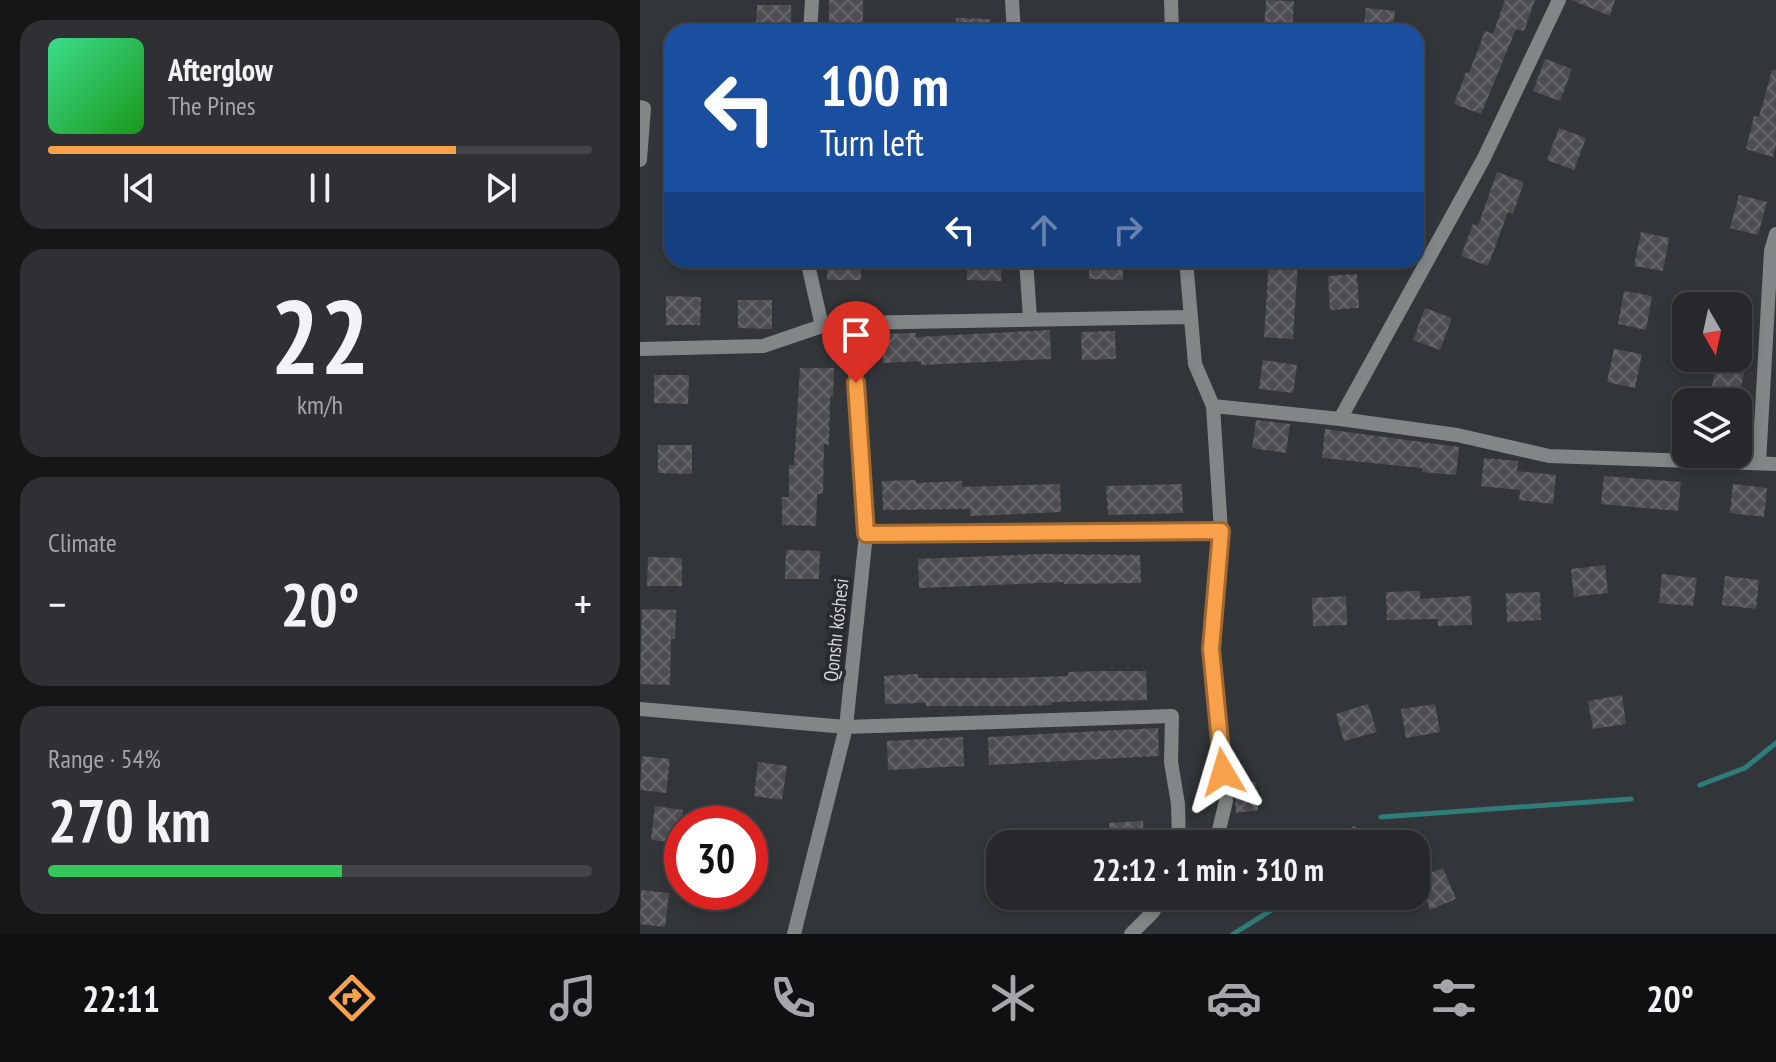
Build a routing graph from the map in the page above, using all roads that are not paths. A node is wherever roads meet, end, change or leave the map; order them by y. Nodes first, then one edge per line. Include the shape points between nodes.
1 (812, 0) edge
2 (1012, 0) edge
3 (1171, 0) edge
4 (1559, 0) edge
5 (810, 24) edge
6 (1014, 24) edge
7 (1172, 24) edge
8 (640, 107) edge
9 (640, 160) edge
10 (1776, 234) edge
11 (1424, 267) edge
12 (809, 268) edge
13 (1027, 268) edge
14 (1187, 268) edge
15 (1423, 268) edge
16 (1190, 317) junction
17 (1030, 318) junction
18 (852, 323) junction
19 (822, 326) junction
20 (640, 349) edge
21 (1213, 406) junction
22 (1340, 419) junction
23 (1759, 463) junction
24 (1776, 464) edge
25 (1221, 531) junction
26 (866, 534) junction
27 (640, 709) edge
28 (846, 727) junction
29 (1179, 830) edge
30 (1219, 830) edge
31 (1154, 910) edge
32 (794, 934) edge
33 (1131, 934) edge

1 - 5 street
2 - 6 street
3 - 7 street
4 - 11 street via 1484,158
8 - 9 street
10 - 23 street
12 - 19 street
13 - 17 street
14 - 16 street
15 - 22 street
16 - 17 street
16 - 21 street via 1195,364
17 - 18 street
18 - 19 street
18 - 26 street, Qonshı kóshesi
19 - 20 street via 763,346
21 - 22 street
21 - 25 street
22 - 23 street via 1457,435 1549,456
23 - 24 street
25 - 26 street
25 - 30 street via 1211,649 1226,801
26 - 28 street, Qonshı kóshesi
27 - 28 street
28 - 29 street via 1172,716
28 - 32 street, Qonshı kóshesi
31 - 33 street

